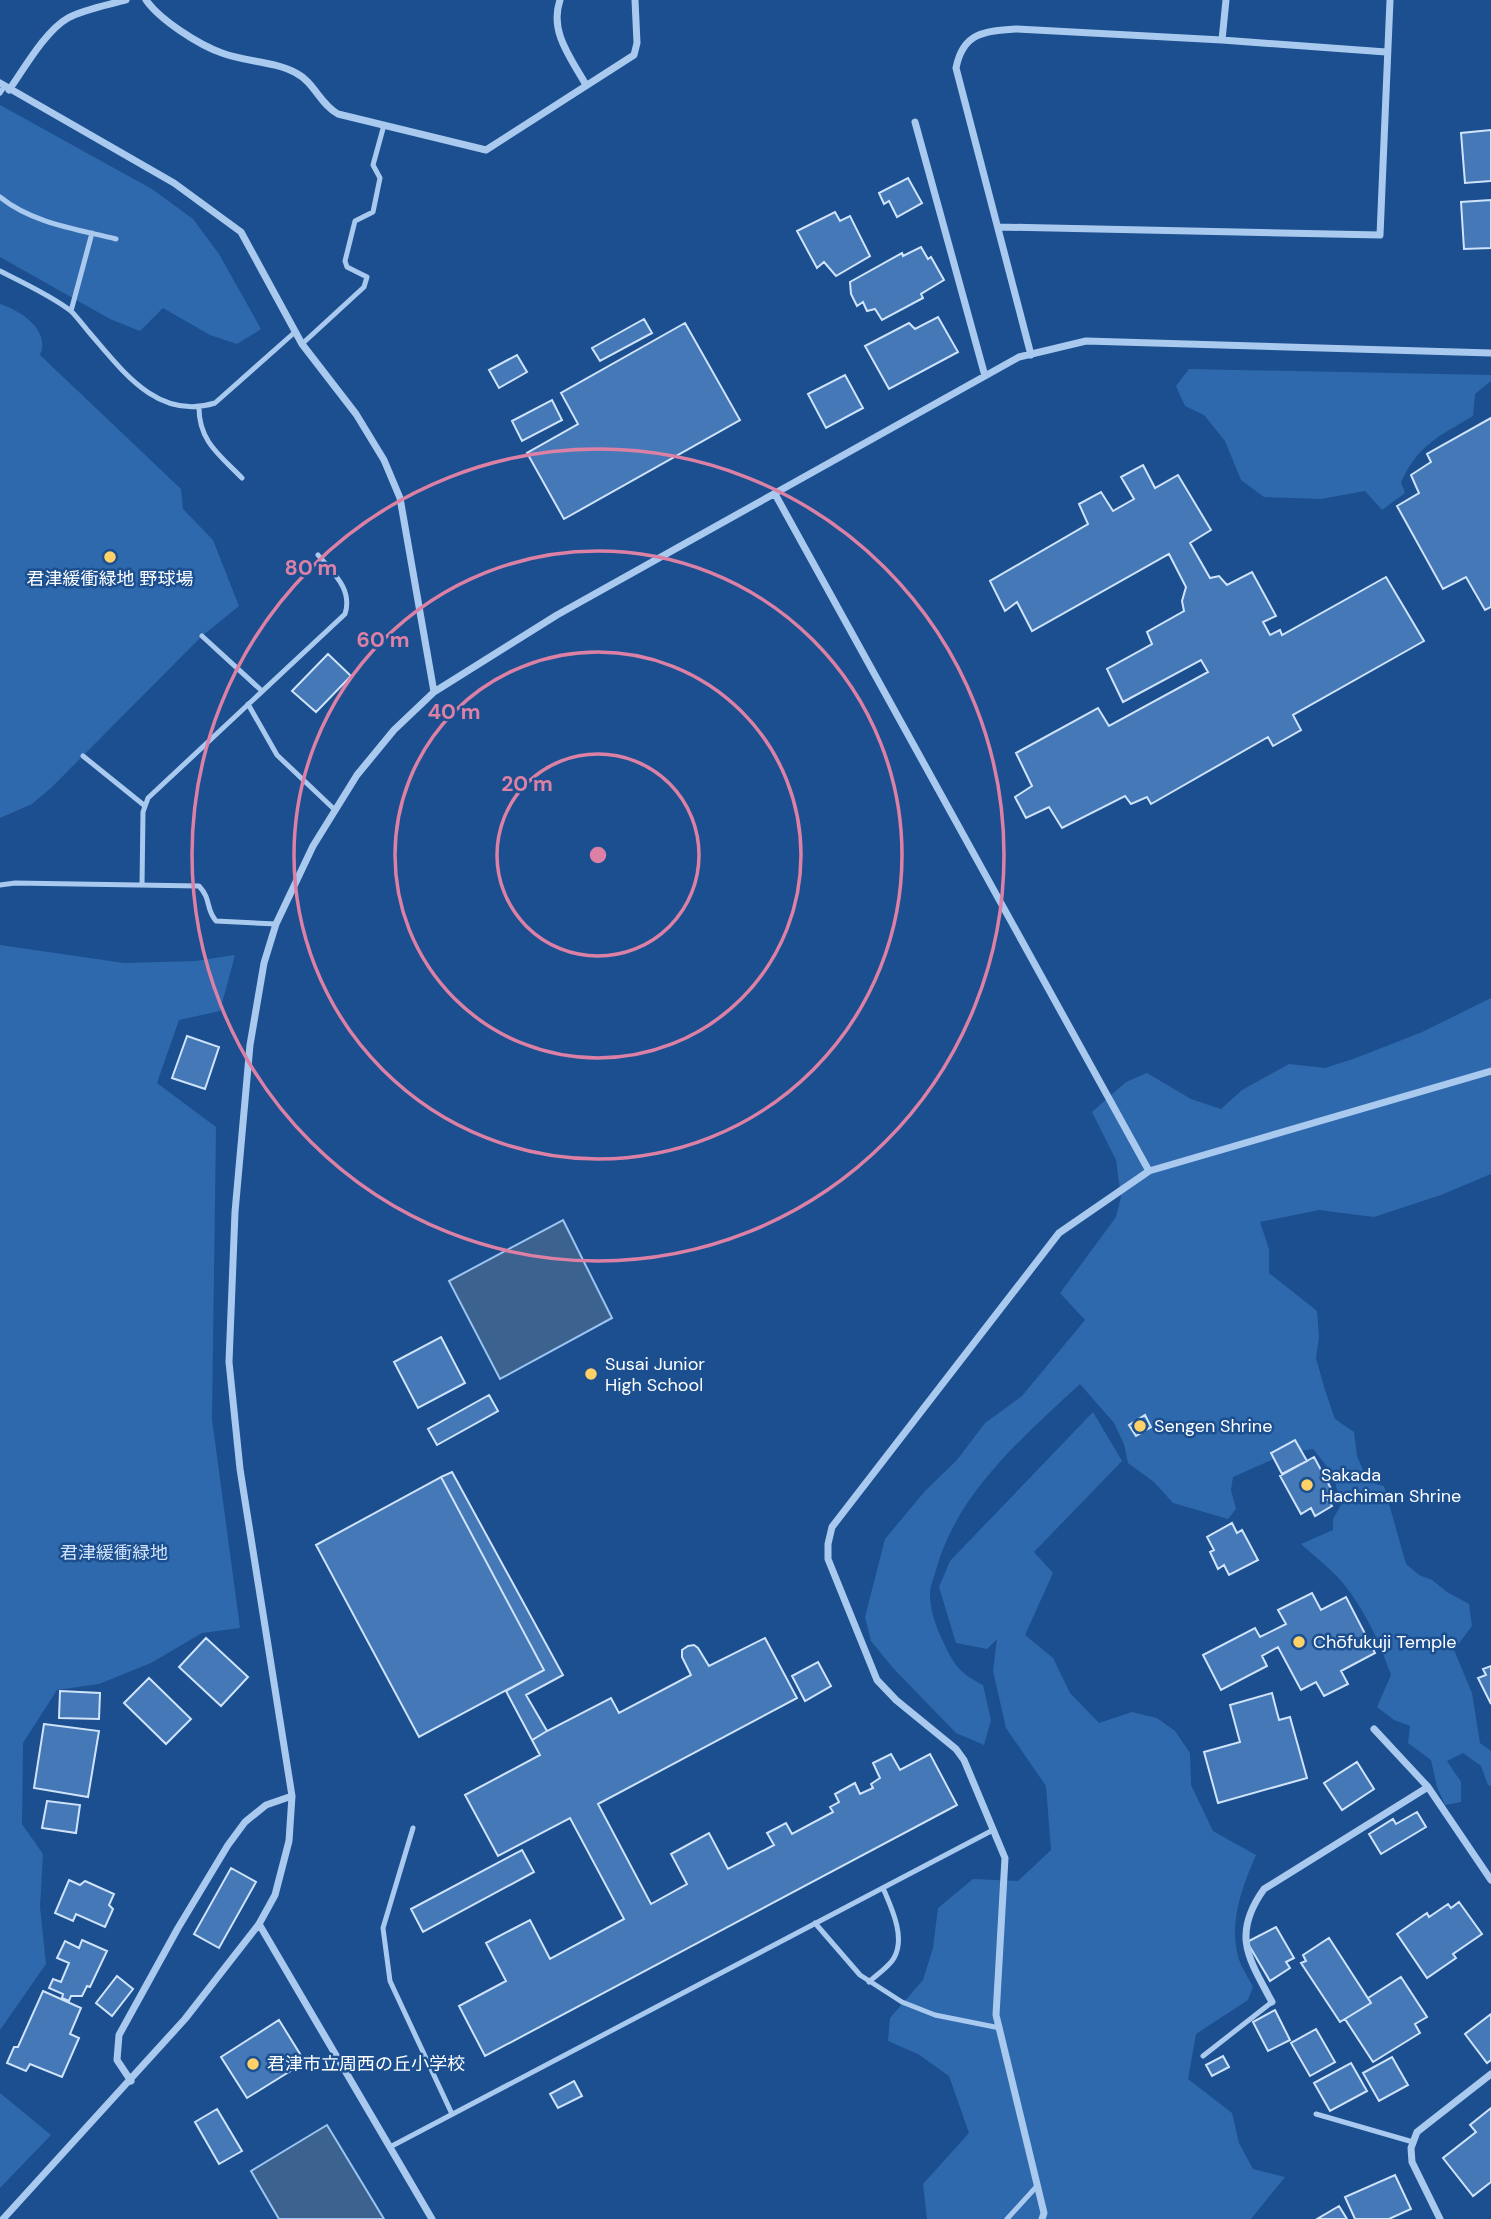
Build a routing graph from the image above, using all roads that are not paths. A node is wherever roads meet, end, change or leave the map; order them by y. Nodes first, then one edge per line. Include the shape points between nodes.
1 (126, 0) edge
2 (146, 0) edge
3 (560, 0) edge
4 (635, 0) edge
5 (1226, 0) edge
6 (1390, 0) edge
7 (1222, 40) junction
8 (1387, 52) junction
9 (586, 86) junction
10 (3, 88) edge
11 (915, 122) dead end
12 (384, 125) junction
13 (0, 197) edge
14 (999, 227) junction
15 (92, 233) junction
16 (116, 239) dead end
17 (0, 271) edge
18 (71, 311) junction
19 (295, 332) junction
20 (302, 344) junction
21 (1491, 353) edge
22 (1031, 355) junction
23 (985, 376) junction
24 (199, 408) junction
25 (243, 478) dead end
26 (775, 494) junction
27 (318, 555) dead end
28 (202, 636) dead end
29 (262, 691) junction
30 (435, 692) junction
31 (248, 704) junction
32 (83, 756) dead end
33 (145, 806) junction
34 (335, 810) junction
35 (0, 885) edge
36 (142, 885) junction
37 (276, 924) junction
38 (1491, 1071) edge
39 (1149, 1171) junction
40 (1374, 1729) dead end
41 (1427, 1787) junction
42 (292, 1796) junction
43 (413, 1828) dead end
44 (993, 1830) junction
45 (1491, 1880) edge
46 (883, 1888) junction
47 (815, 1923) junction
48 (259, 1924) junction
49 (869, 1982) junction
50 (1272, 2003) joint
51 (1000, 2028) junction
52 (1203, 2056) dead end
53 (1491, 2074) edge
54 (131, 2081) junction
55 (452, 2114) junction
56 (1316, 2114) dead end
57 (1413, 2142) junction
58 (390, 2147) junction
59 (1037, 2186) junction
60 (3, 2219) edge
61 (432, 2219) edge
62 (1007, 2219) edge
63 (1042, 2219) edge
64 (1440, 2219) edge

1 - 10 street via 68,18
2 - 12 street via 181,30 221,53 294,71 306,79 328,109
3 - 9 street via 556,27
4 - 9 street via 634,55
5 - 7 street
6 - 8 street
7 - 8 street
7 - 14 street via 1017,29 985,32 971,39 959,54 956,68
8 - 14 street via 1380,235
9 - 12 street via 486,150
10 - 19 street via 174,183 241,232
11 - 23 street
12 - 20 lane via 373,165 380,178 373,212 355,221 345,261 347,267 367,277 367,282
13 - 15 lane via 48,222
14 - 22 street
15 - 16 lane
15 - 18 lane
17 - 18 lane
18 - 24 lane via 131,381 157,398
19 - 20 street
19 - 24 lane via 215,402
20 - 30 street via 356,414 400,498
21 - 22 street via 1086,341
22 - 23 street
23 - 26 street
24 - 25 lane via 201,430 209,444
26 - 30 street via 557,615
26 - 39 street
27 - 29 lane via 342,584 349,602 345,614
28 - 29 lane
29 - 31 lane
30 - 34 street via 394,730
31 - 33 lane via 148,798
31 - 34 lane via 277,755
32 - 33 lane
33 - 36 lane
34 - 37 street
35 - 36 lane
36 - 37 lane via 199,886 207,894 216,921
37 - 42 street via 264,963 250,1045 235,1212 229,1362 240,1469
38 - 39 street
39 - 44 street via 1059,1233 832,1527 828,1559 877,1680 956,1749
40 - 41 street
41 - 45 street
41 - 50 street via 1264,1889 1244,1936
42 - 48 street via 289,1841 275,1895
42 - 54 street via 266,1805 245,1822 178,1928 119,2035 117,2060
43 - 55 lane via 383,1928 390,1981
44 - 46 lane
44 - 51 street via 1005,1858 996,2015
46 - 47 lane
46 - 49 lane via 893,1910 897,1946 893,1959
47 - 49 lane
47 - 55 lane
48 - 54 street
48 - 58 street
49 - 51 lane via 935,2015
50 - 52 lane
51 - 59 street
53 - 57 street via 1417,2132
54 - 60 street
55 - 58 lane
56 - 57 lane
57 - 64 street via 1412,2162
58 - 61 street
59 - 62 lane
59 - 63 street

